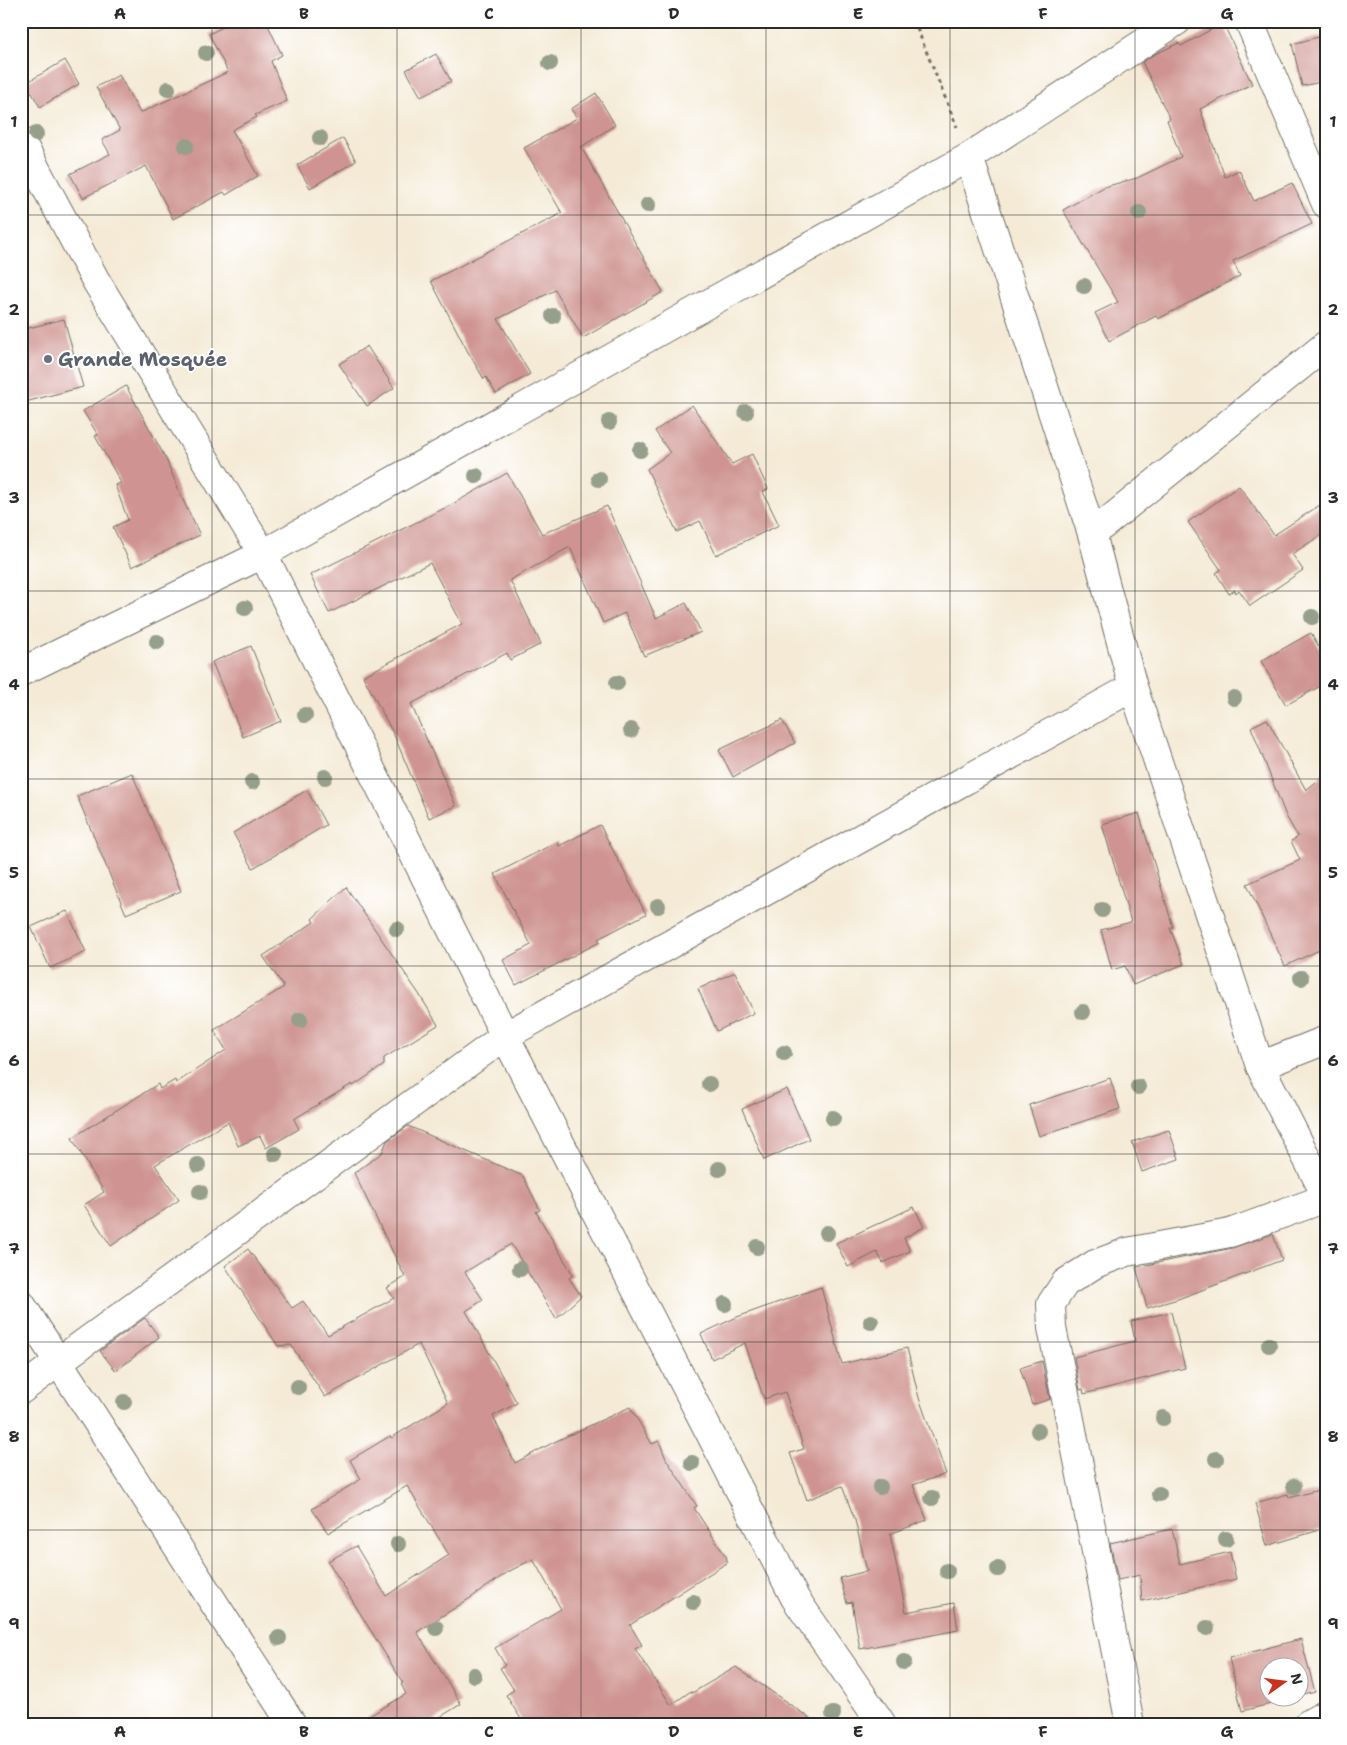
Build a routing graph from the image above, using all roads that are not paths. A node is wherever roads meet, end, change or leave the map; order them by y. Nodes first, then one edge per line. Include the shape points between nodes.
1 (1177, 21) edge
2 (1248, 21) edge
3 (21, 141) edge
4 (969, 156) junction
5 (1326, 204) edge
6 (1326, 345) edge
7 (1092, 534) junction
8 (263, 554) junction
9 (21, 672) edge
10 (1133, 687) junction
11 (505, 1036) junction
12 (1326, 1040) edge
13 (1260, 1066) junction
14 (1326, 1197) edge
15 (21, 1304) edge
16 (58, 1362) junction
17 (21, 1390) edge
18 (1326, 1714) edge
19 (292, 1724) edge
20 (882, 1724) edge
21 (1130, 1724) edge
22 (1308, 1724) edge

1 - 4 street
2 - 5 street
3 - 8 street via 96,281
4 - 7 street
4 - 8 street
6 - 7 street
7 - 10 street
8 - 9 street
8 - 11 street
10 - 11 street
10 - 13 street
11 - 16 street
11 - 20 street via 795,1598
12 - 13 street
13 - 14 street
14 - 21 street via 1230,1233 1127,1252 1095,1264 1065,1283 1051,1304 1052,1328
15 - 16 street
16 - 17 street
16 - 19 street
18 - 22 street

